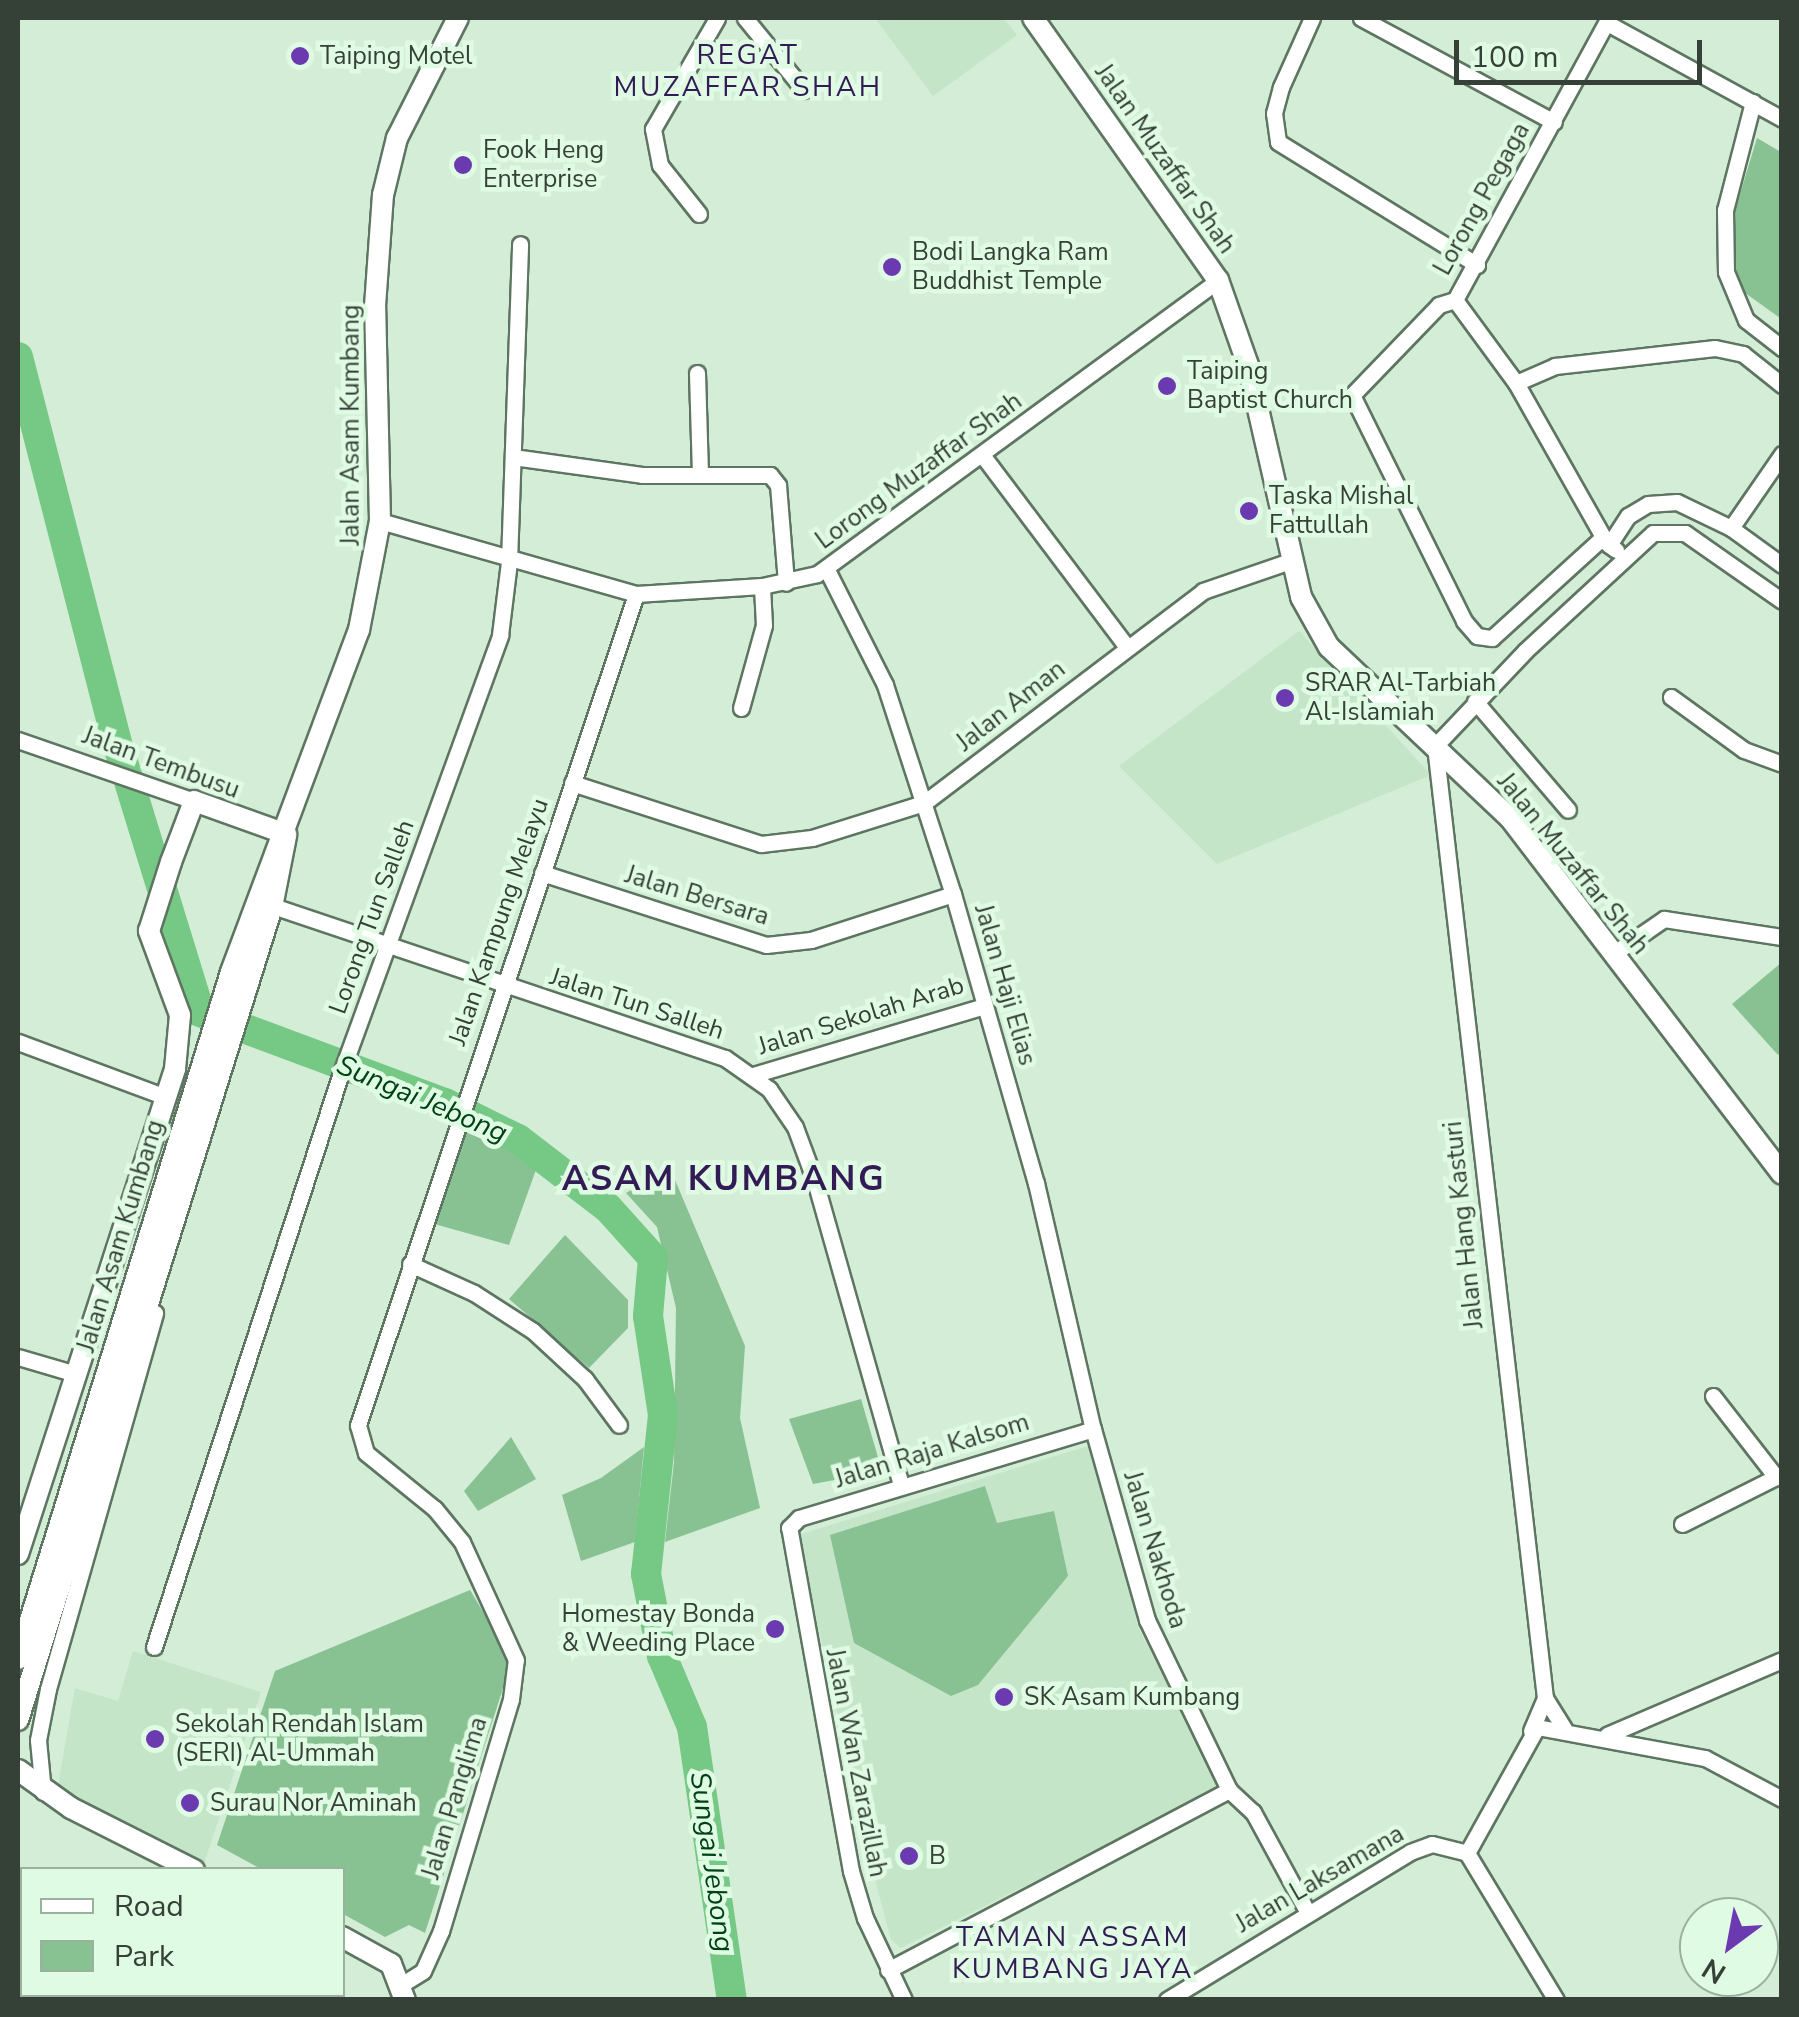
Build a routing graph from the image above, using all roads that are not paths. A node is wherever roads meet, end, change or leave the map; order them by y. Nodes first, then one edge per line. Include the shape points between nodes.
1 (458, 18) edge
2 (717, 18) edge
3 (745, 18) edge
4 (1033, 18) edge
5 (1312, 18) edge
6 (1361, 18) edge
7 (1608, 20) edge
8 (804, 90) dead end
9 (1753, 102) junction
10 (1782, 118) edge
11 (1554, 122) junction
12 (700, 214) dead end
13 (520, 244) dead end
14 (1477, 265) junction
15 (1218, 280) junction
16 (1455, 300) junction
17 (1782, 348) edge
18 (1782, 363) edge
19 (697, 373) dead end
20 (1777, 382) edge
21 (1516, 383) junction
22 (1782, 454) edge
23 (983, 456) junction
24 (513, 457) junction
25 (700, 473) junction
26 (380, 521) junction
27 (1731, 528) junction
28 (1606, 542) junction
29 (1623, 556) junction
30 (1290, 561) junction
31 (509, 562) junction
32 (1782, 565) edge
33 (827, 570) junction
34 (786, 583) junction
35 (762, 586) junction
36 (636, 594) junction
37 (1782, 601) edge
38 (1127, 646) junction
39 (1671, 696) dead end
40 (1475, 701) junction
41 (741, 708) dead end
42 (18, 740) edge
43 (1435, 746) junction
44 (1782, 764) edge
45 (572, 783) junction
46 (194, 801) junction
47 (924, 803) junction
48 (1568, 810) dead end
49 (286, 834) junction
50 (542, 873) junction
51 (953, 894) junction
52 (264, 903) junction
53 (1782, 937) edge
54 (388, 945) junction
55 (1613, 954) junction
56 (504, 987) junction
57 (984, 1006) junction
58 (218, 1041) junction
59 (18, 1042) edge
60 (220, 1065) junction
61 (752, 1075) junction
62 (166, 1097) junction
63 (188, 1131) junction
64 (1782, 1174) edge
65 (410, 1264) junction
66 (18, 1357) edge
67 (76, 1374) junction
68 (1713, 1396) dead end
69 (619, 1425) dead end
70 (1093, 1428) junction
71 (1779, 1475) edge
72 (901, 1485) junction
73 (1682, 1524) dead end
74 (788, 1528) joint
75 (18, 1554) edge
76 (498, 1614) joint
77 (154, 1647) dead end
78 (18, 1659) edge
79 (1782, 1660) edge
80 (1545, 1698) junction
81 (18, 1720) edge
82 (1564, 1729) junction
83 (1531, 1731) junction
84 (1607, 1735) junction
85 (18, 1770) edge
86 (1229, 1790) junction
87 (43, 1792) junction
88 (1782, 1798) edge
89 (1467, 1853) junction
90 (188, 1867) edge
91 (1308, 1914) junction
92 (345, 1940) edge
93 (888, 1970) junction
94 (404, 1991) edge
95 (904, 2000) edge
96 (1166, 2000) edge
97 (1556, 2000) edge

1 - 26 main road, Jalan Asam Kumbang via 397,138 383,194 375,306
2 - 12 street via 653,129 660,165
3 - 8 street
4 - 15 main road, Jalan Muzaffar Shah
5 - 14 street via 1280,87 1274,113 1278,142
6 - 11 street
7 - 9 street
7 - 11 street, Lorong Pegaga
9 - 10 street
9 - 17 street via 1724,210 1726,272 1746,320
11 - 14 street, Lorong Pegaga
13 - 24 street, Lorong Tun Salleh
14 - 16 street, Lorong Pegaga
15 - 23 street, Lorong Muzaffar Shah
15 - 30 main road, Jalan Muzaffar Shah via 1248,366
16 - 21 street
16 - 28 street via 1439,304 1352,395 1464,621 1477,636 1492,638
18 - 20 street
19 - 25 street
20 - 21 street via 1743,354 1716,348 1554,366
21 - 28 street
22 - 27 street
23 - 33 street, Lorong Muzaffar Shah
23 - 38 street
24 - 25 street via 642,475
24 - 31 street, Lorong Tun Salleh
25 - 34 street via 753,472 778,485
26 - 31 street, Lorong Muzaffar Shah
26 - 49 main road, Jalan Asam Kumbang via 360,630
27 - 28 street via 1695,506 1662,502 1628,516
27 - 32 street
28 - 29 street
29 - 37 street via 1653,533 1685,534
29 - 40 street
30 - 38 street, Jalan Aman via 1227,578
30 - 43 main road, Jalan Muzaffar Shah via 1328,647
31 - 36 street, Lorong Muzaffar Shah
31 - 54 street, Lorong Tun Salleh via 488,675
33 - 34 street, Lorong Muzaffar Shah
33 - 47 street, Jalan Haji Elias via 885,685
34 - 35 street, Lorong Muzaffar Shah
35 - 36 street, Lorong Muzaffar Shah
35 - 41 street via 764,625
36 - 45 street, Jalan Kampung Melayu
38 - 47 street, Jalan Aman
39 - 44 street via 1744,750
40 - 43 street
40 - 48 street
42 - 46 street, Jalan Tembusu
43 - 55 main road, Jalan Muzaffar Shah via 1510,818
43 - 80 street, Jalan Hang Kasturi
45 - 47 street via 772,844
45 - 50 street, Jalan Kampung Melayu
46 - 49 main road, Jalan Tembusu
46 - 62 main road, Jalan Asam Kumbang via 150,918 150,944 181,1027
47 - 51 street, Jalan Haji Elias
49 - 52 main road, Jalan Asam Kumbang
50 - 51 street, Jalan Bersara via 766,945 812,940
50 - 56 street, Jalan Kampung Melayu
51 - 57 street, Jalan Haji Elias
52 - 54 street, Jalan Tun Salleh
52 - 58 main road, Jalan Asam Kumbang
53 - 55 street via 1664,918
54 - 56 street, Jalan Tun Salleh
54 - 77 street, Lorong Tun Salleh
55 - 64 main road, Jalan Muzaffar Shah
56 - 61 street, Jalan Tun Salleh via 725,1058
56 - 65 street, Jalan Kampung Melayu
57 - 61 street, Jalan Sekolah Arab
57 - 70 street, Jalan Haji Elias via 1036,1183
58 - 60 main road, Jalan Asam Kumbang
58 - 63 main road, Jalan Asam Kumbang
59 - 62 street
60 - 63 main road, Jalan Asam Kumbang
60 - 87 street, Jalan Asam Kumbang via 206,1148 68,1606 38,1740
61 - 72 street, Jalan Tun Salleh via 796,1126 816,1181
62 - 67 main road, Jalan Asam Kumbang
63 - 78 main road, Jalan Asam Kumbang
63 - 81 main road, Jalan Asam Kumbang
65 - 69 street via 474,1293 533,1332 585,1379
65 - 76 street, Jalan Kampung Melayu via 358,1434 366,1453 435,1509 462,1542
66 - 67 street
67 - 75 main road, Jalan Asam Kumbang
68 - 71 street
70 - 72 street, Jalan Raja Kalsom
70 - 86 street, Jalan Nakhoda via 1151,1632
71 - 73 street
72 - 74 street, Jalan Raja Kalsom via 799,1518
74 - 93 street, Jalan Wan Zarazillah via 836,1805 857,1895
76 - 94 street, Jalan Panglima via 516,1660 511,1698 431,1959
79 - 84 street
80 - 82 street
80 - 83 street
82 - 83 street
82 - 84 street
83 - 89 street
84 - 88 street via 1705,1758
85 - 87 main road
86 - 91 street, Jalan Nakhoda via 1253,1812
86 - 93 street
87 - 90 main road
89 - 91 street, Jalan Laksamana via 1432,1844 1410,1852
89 - 97 street
91 - 96 street, Jalan Laksamana
92 - 94 main road, Jalan Panglima via 391,1964
93 - 95 street, Jalan Wan Zarazillah

